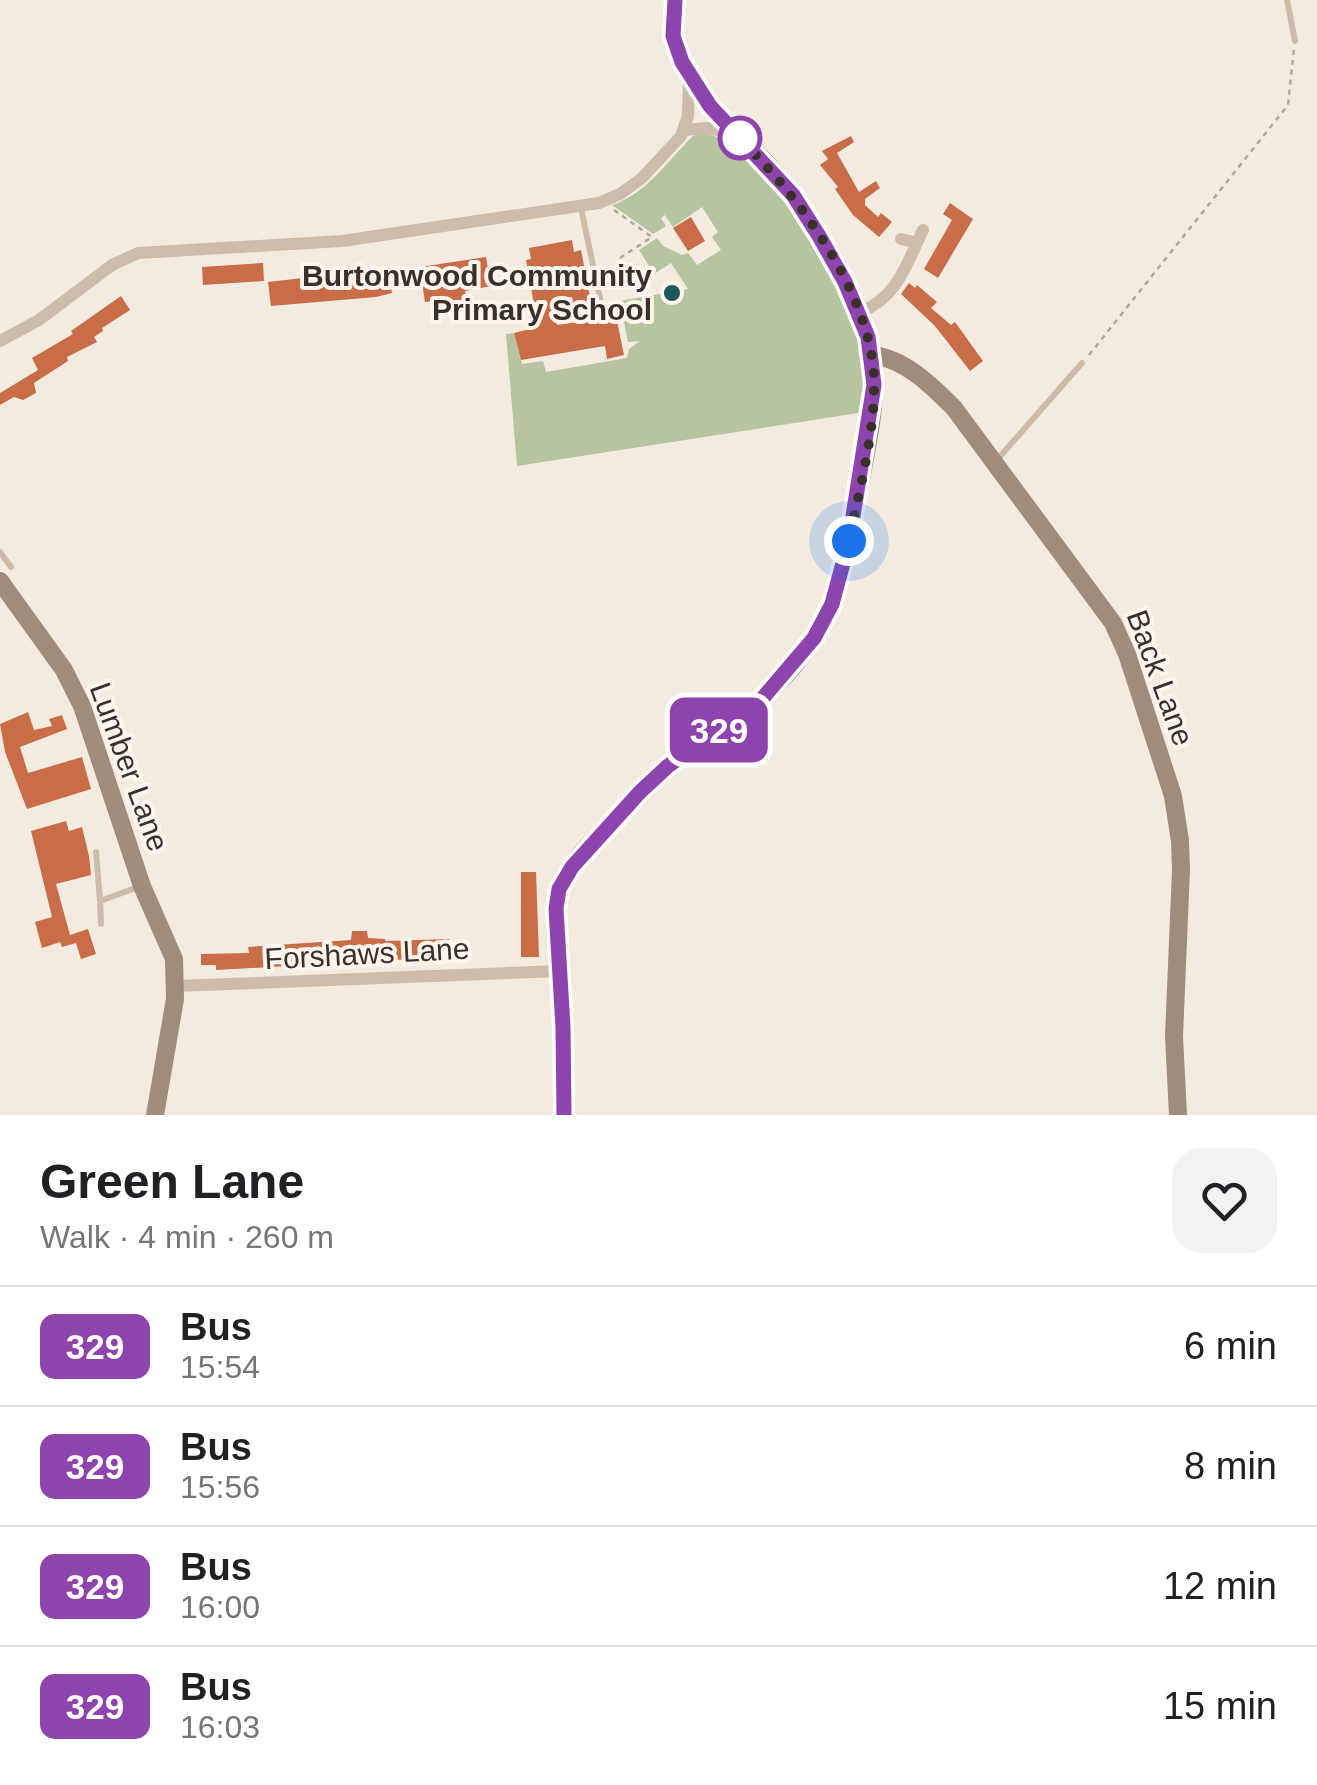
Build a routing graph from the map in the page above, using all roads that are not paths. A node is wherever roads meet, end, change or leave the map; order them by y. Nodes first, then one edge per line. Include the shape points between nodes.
1 (676, 0) edge
2 (1287, 0) edge
3 (1294, 41) road end
4 (689, 76) junction
5 (684, 130) junction
6 (735, 134) junction
7 (581, 206) junction
8 (901, 239) dead end
9 (602, 303) dead end
10 (859, 313) junction
11 (0, 341) edge
12 (872, 354) junction
13 (1082, 363) road end
14 (996, 462) junction
15 (0, 552) edge
16 (5, 574) edge
17 (96, 852) dead end
18 (142, 886) junction
19 (100, 902) junction
20 (101, 924) dead end
21 (560, 971) junction
22 (177, 986) junction
23 (155, 1115) edge
24 (564, 1115) edge
25 (1178, 1115) edge

1 - 4 street via 673,36
2 - 3 lane
4 - 5 street
4 - 6 street
5 - 6 street
5 - 7 street via 631,186
6 - 10 street via 793,195
7 - 9 lane
7 - 11 street via 342,241 138,254
8 - 10 street via 920,236 900,280 876,306
10 - 12 street
12 - 14 street, Back Lane via 928,382
12 - 21 street via 864,460 832,604 814,638 762,699 668,766 572,867 556,909
13 - 14 lane
14 - 25 street, Back Lane via 1122,638 1172,796 1181,870
15 - 16 lane
16 - 18 street, Lumber Lane via 74,687
17 - 19 lane
18 - 19 lane
18 - 22 street, Lumber Lane via 171,950
19 - 20 lane
21 - 22 street, Forshaws Lane
21 - 24 street
22 - 23 street

